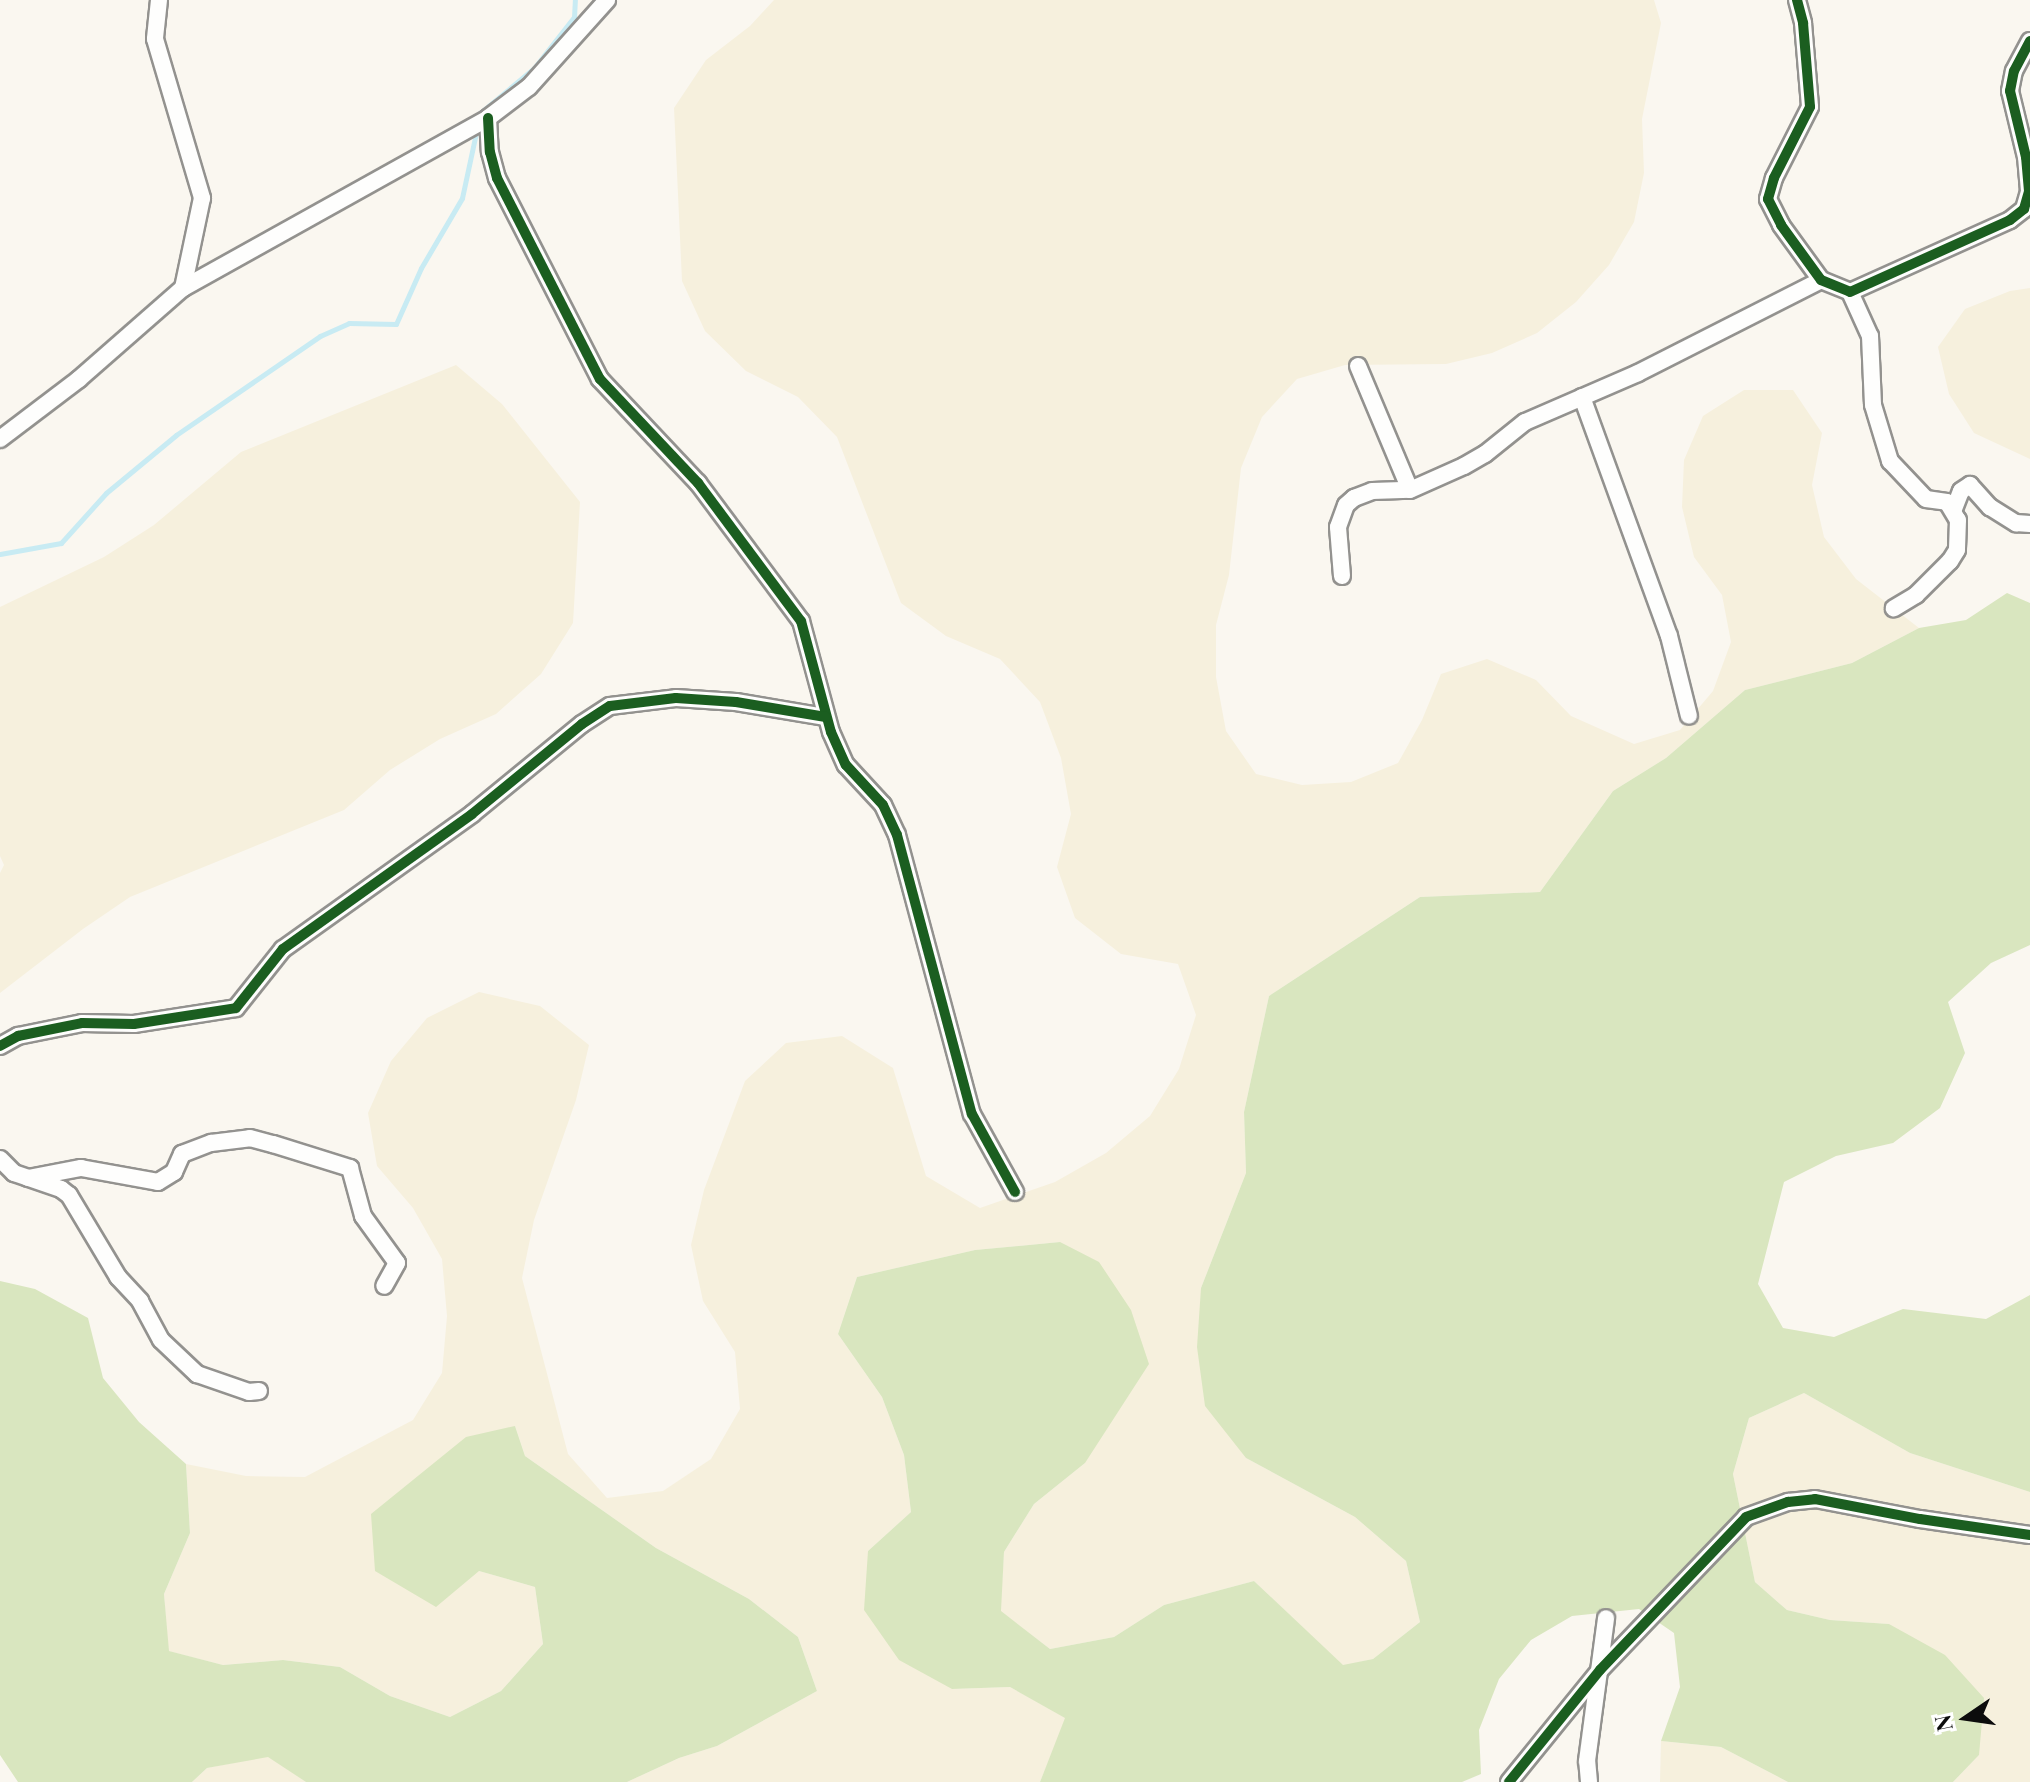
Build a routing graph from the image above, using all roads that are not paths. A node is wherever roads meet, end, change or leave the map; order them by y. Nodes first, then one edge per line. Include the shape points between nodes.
1 (159, 0) edge
2 (607, 0) edge
3 (1797, 0) edge
4 (2030, 41) edge
5 (488, 118) junction
6 (2027, 212) edge
7 (1821, 280) junction
8 (183, 288) junction
9 (1850, 292) junction
10 (1358, 366) dead end
11 (1582, 397) junction
12 (0, 439) edge
13 (1410, 490) junction
14 (1954, 509) junction
15 (2030, 524) edge
16 (1342, 576) dead end
17 (1894, 608) dead end
18 (1689, 716) dead end
19 (826, 717) junction
20 (0, 1046) edge
21 (0, 1159) edge
22 (28, 1178) junction
23 (1015, 1192) dead end
24 (384, 1286) dead end
25 (259, 1391) dead end
26 (2030, 1535) edge
27 (1606, 1618) dead end
28 (1600, 1670) junction
29 (1509, 1782) edge
30 (1589, 1782) edge

1 - 8 street via 155,39 202,198
2 - 5 street via 529,87
3 - 7 street via 1810,107 1768,199
4 - 6 street via 2010,91 2026,157
5 - 8 street
5 - 19 street via 497,178 589,359 620,404 698,483 801,621
6 - 9 street
7 - 9 street
7 - 11 street
8 - 12 street
9 - 14 street via 1870,336 1873,405 1890,461 1926,499 1947,502
10 - 13 street
11 - 13 street via 1525,422 1485,454
11 - 18 street via 1659,608
13 - 16 street via 1372,491 1346,505 1337,538
14 - 15 street via 1961,491 1970,485 1990,507 2016,523
14 - 17 street via 1958,542 1950,561 1916,595
19 - 20 street via 676,698 610,706 472,814 283,949 236,1008 134,1024 82,1023 18,1036
19 - 23 street via 846,765 883,805 897,835 972,1114
21 - 22 street
22 - 24 street via 81,1168 158,1182 174,1172 182,1154 211,1143 250,1138 350,1168 363,1216 397,1263
22 - 25 street via 69,1195 161,1340 197,1374
26 - 28 street via 1835,1500 1788,1502 1746,1517
27 - 28 street
28 - 29 street
28 - 30 street via 1587,1761

